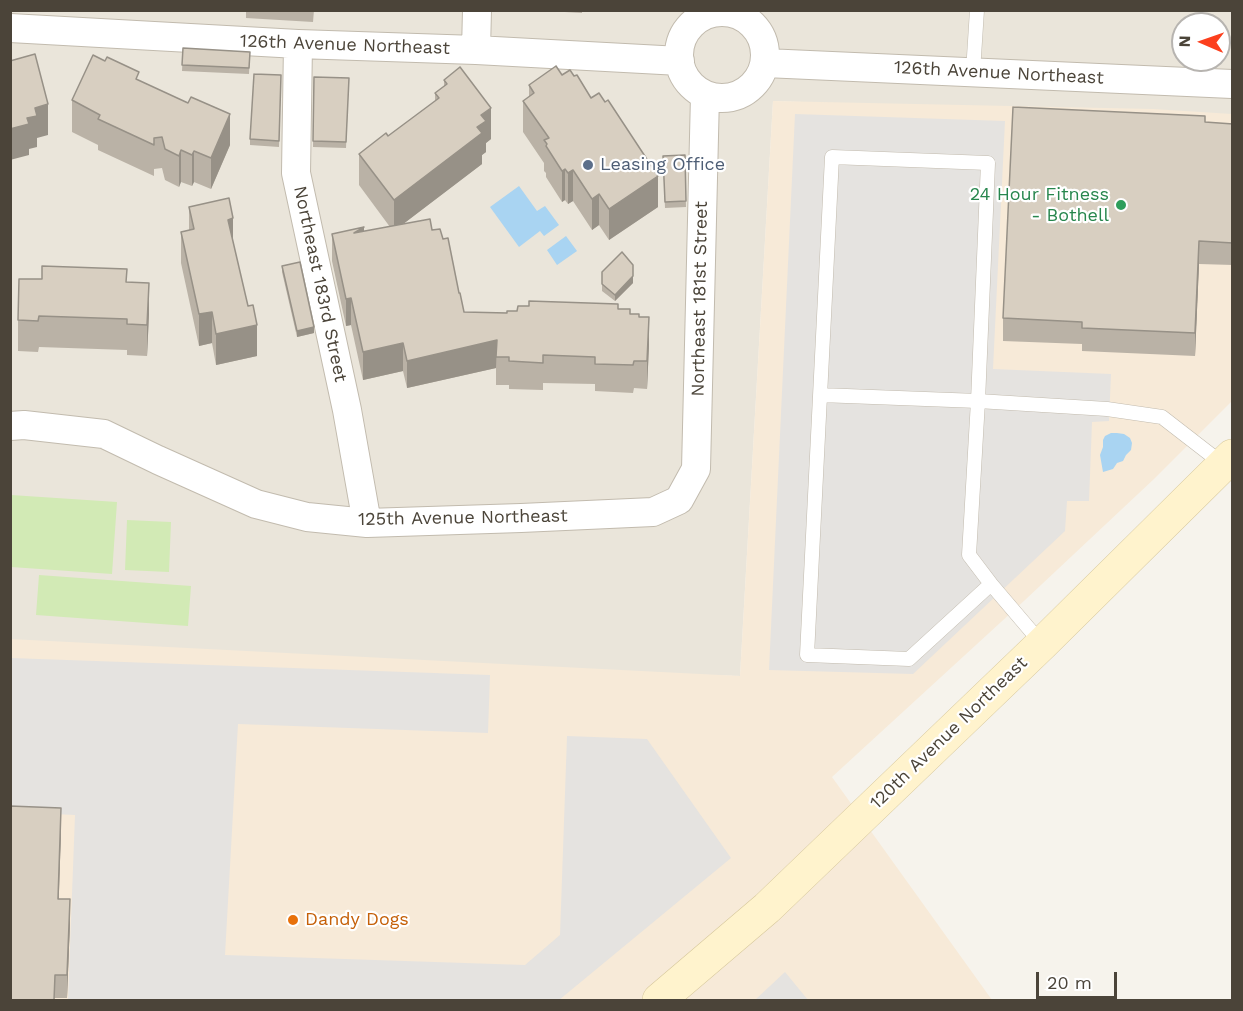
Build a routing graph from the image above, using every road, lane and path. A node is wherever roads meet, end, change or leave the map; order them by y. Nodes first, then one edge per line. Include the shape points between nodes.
1 (477, 10) edge
2 (977, 10) edge
3 (10, 28) edge
4 (298, 44) junction
5 (476, 50) junction
6 (680, 61) junction
7 (765, 63) junction
8 (973, 72) junction
9 (1233, 84) edge
10 (705, 94) junction
11 (820, 395) junction
12 (978, 401) junction
13 (10, 426) edge
14 (1229, 460) edge
15 (679, 500) joint
16 (368, 523) junction
17 (991, 584) junction
18 (1042, 644) junction
19 (658, 1000) edge

1 - 5 street
2 - 8 lane
3 - 4 street, 126th Avenue Northeast
4 - 5 street, 126th Avenue Northeast
4 - 16 street, Northeast 183rd Street via 296,173
5 - 6 street, 126th Avenue Northeast
6 - 7 street via 687,30 699,19 720,12 735,14 754,25 764,44
6 - 10 street via 688,81
7 - 8 street, 126th Avenue Northeast
7 - 10 street via 757,80 741,94 720,98
8 - 9 street, 126th Avenue Northeast
10 - 15 street, Northeast 181st Street via 696,469
11 - 12 lane
11 - 12 lane via 832,157 930,160 988,163
11 - 17 lane via 807,655 909,659
12 - 14 lane via 1162,417
12 - 17 lane via 969,555
13 - 16 street, 125th Avenue Northeast via 104,434 256,504 307,517
14 - 18 main road, 120th Avenue Northeast
15 - 16 street, 125th Avenue Northeast via 653,512
17 - 18 lane
18 - 19 main road, 120th Avenue Northeast via 766,908

